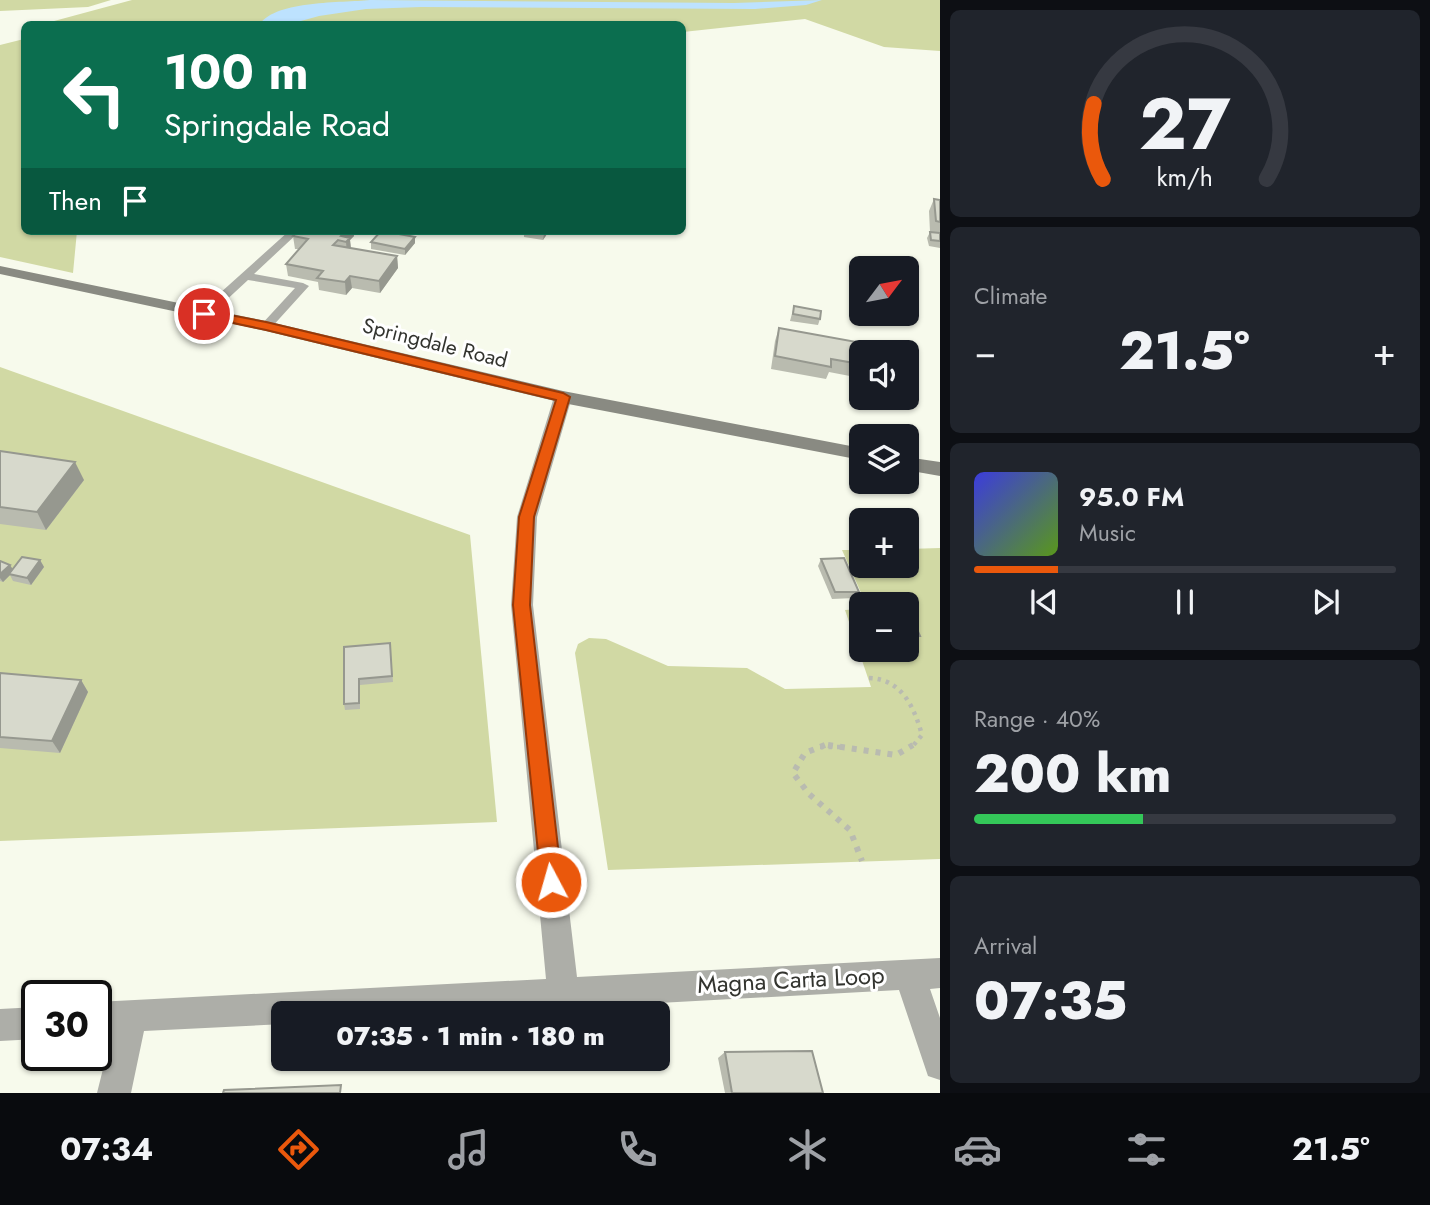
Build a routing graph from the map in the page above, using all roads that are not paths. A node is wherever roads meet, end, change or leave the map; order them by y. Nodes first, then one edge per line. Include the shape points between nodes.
1 (291, 235) edge
2 (0, 270) edge
3 (245, 276) junction
4 (204, 314) junction
5 (266, 326) junction
6 (563, 397) junction
7 (849, 452) edge
8 (919, 465) edge
9 (940, 469) edge
10 (924, 973) edge
11 (563, 993) junction
12 (132, 1016) junction
13 (112, 1017) edge
14 (21, 1024) edge
15 (0, 1025) edge
16 (940, 1063) edge
17 (114, 1093) edge

1 - 3 lane
2 - 4 street, Springdale Road
3 - 4 lane
3 - 5 lane via 303,286
4 - 5 street, Springdale Road
5 - 6 street, Springdale Road
6 - 7 street, Springdale Road
6 - 11 street via 527,517 522,605
8 - 9 street
10 - 11 street, Magna Carta Loop
10 - 16 street
11 - 12 street, Magna Carta Loop
12 - 13 street, Magna Carta Loop
12 - 17 street
14 - 15 street

